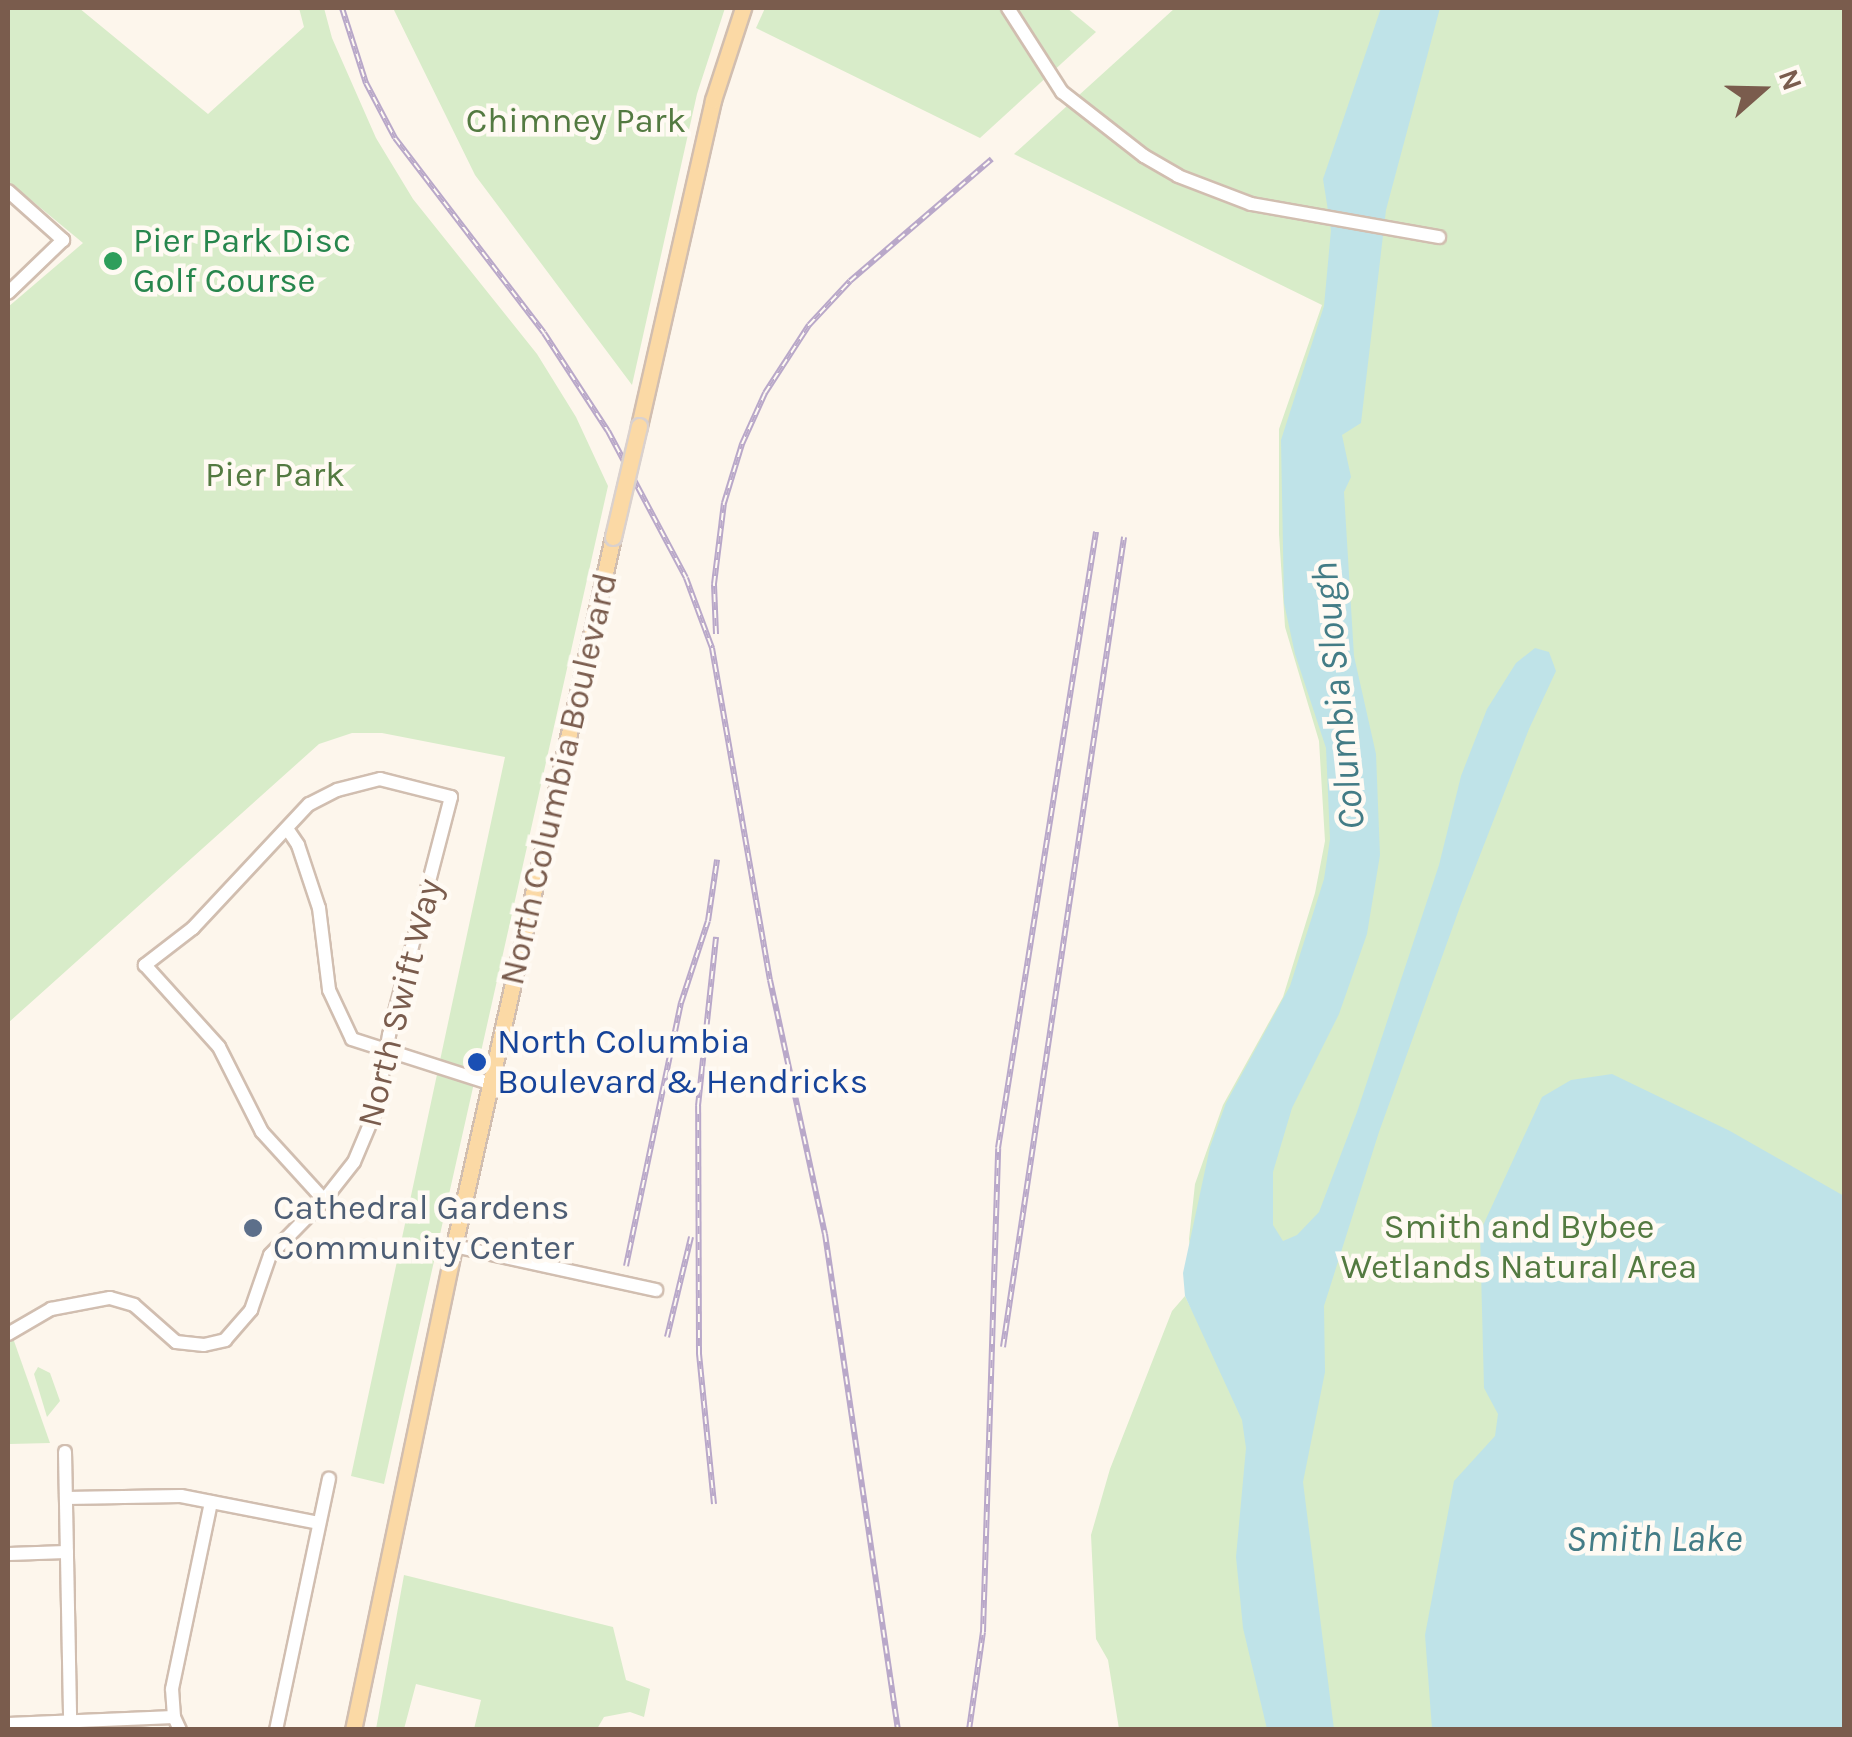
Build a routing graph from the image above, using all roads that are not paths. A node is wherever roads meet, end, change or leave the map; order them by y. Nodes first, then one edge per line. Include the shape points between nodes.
1 (743, 8) edge
2 (1008, 8) edge
3 (8, 191) edge
4 (1439, 237) dead end
5 (8, 293) edge
6 (288, 830) junction
7 (386, 1051) junction
8 (490, 1083) junction
9 (324, 1200) junction
10 (454, 1246) junction
11 (656, 1290) dead end
12 (8, 1334) edge
13 (65, 1452) dead end
14 (329, 1479) dead end
15 (66, 1498) junction
16 (211, 1502) junction
17 (318, 1523) junction
18 (67, 1552) junction
19 (8, 1554) edge
20 (70, 1722) junction
21 (177, 1723) edge
22 (8, 1724) edge
23 (276, 1730) edge
24 (352, 1730) edge

1 - 8 main road, North Columbia Boulevard, bridge via 713,100
2 - 4 street via 1062,92 1144,156 1204,188 1283,210
3 - 5 street via 63,240
6 - 7 street via 320,908 327,984 347,1033
6 - 7 street, North Swift Way via 309,804 370,779 450,797
6 - 9 street via 193,928 145,965 220,1046 262,1132
7 - 8 street
7 - 9 street, North Swift Way via 366,1139
8 - 10 main road, North Columbia Boulevard
9 - 12 street, North Swift Way via 270,1255 251,1310 226,1340 176,1342 134,1306 110,1298 51,1309
10 - 11 street
10 - 24 main road, North Columbia Boulevard
13 - 15 street
14 - 17 street
15 - 16 street via 165,1495
15 - 18 street
16 - 17 street
16 - 21 street via 175,1674
17 - 23 street
18 - 19 street
18 - 20 street
20 - 21 street
20 - 22 street

